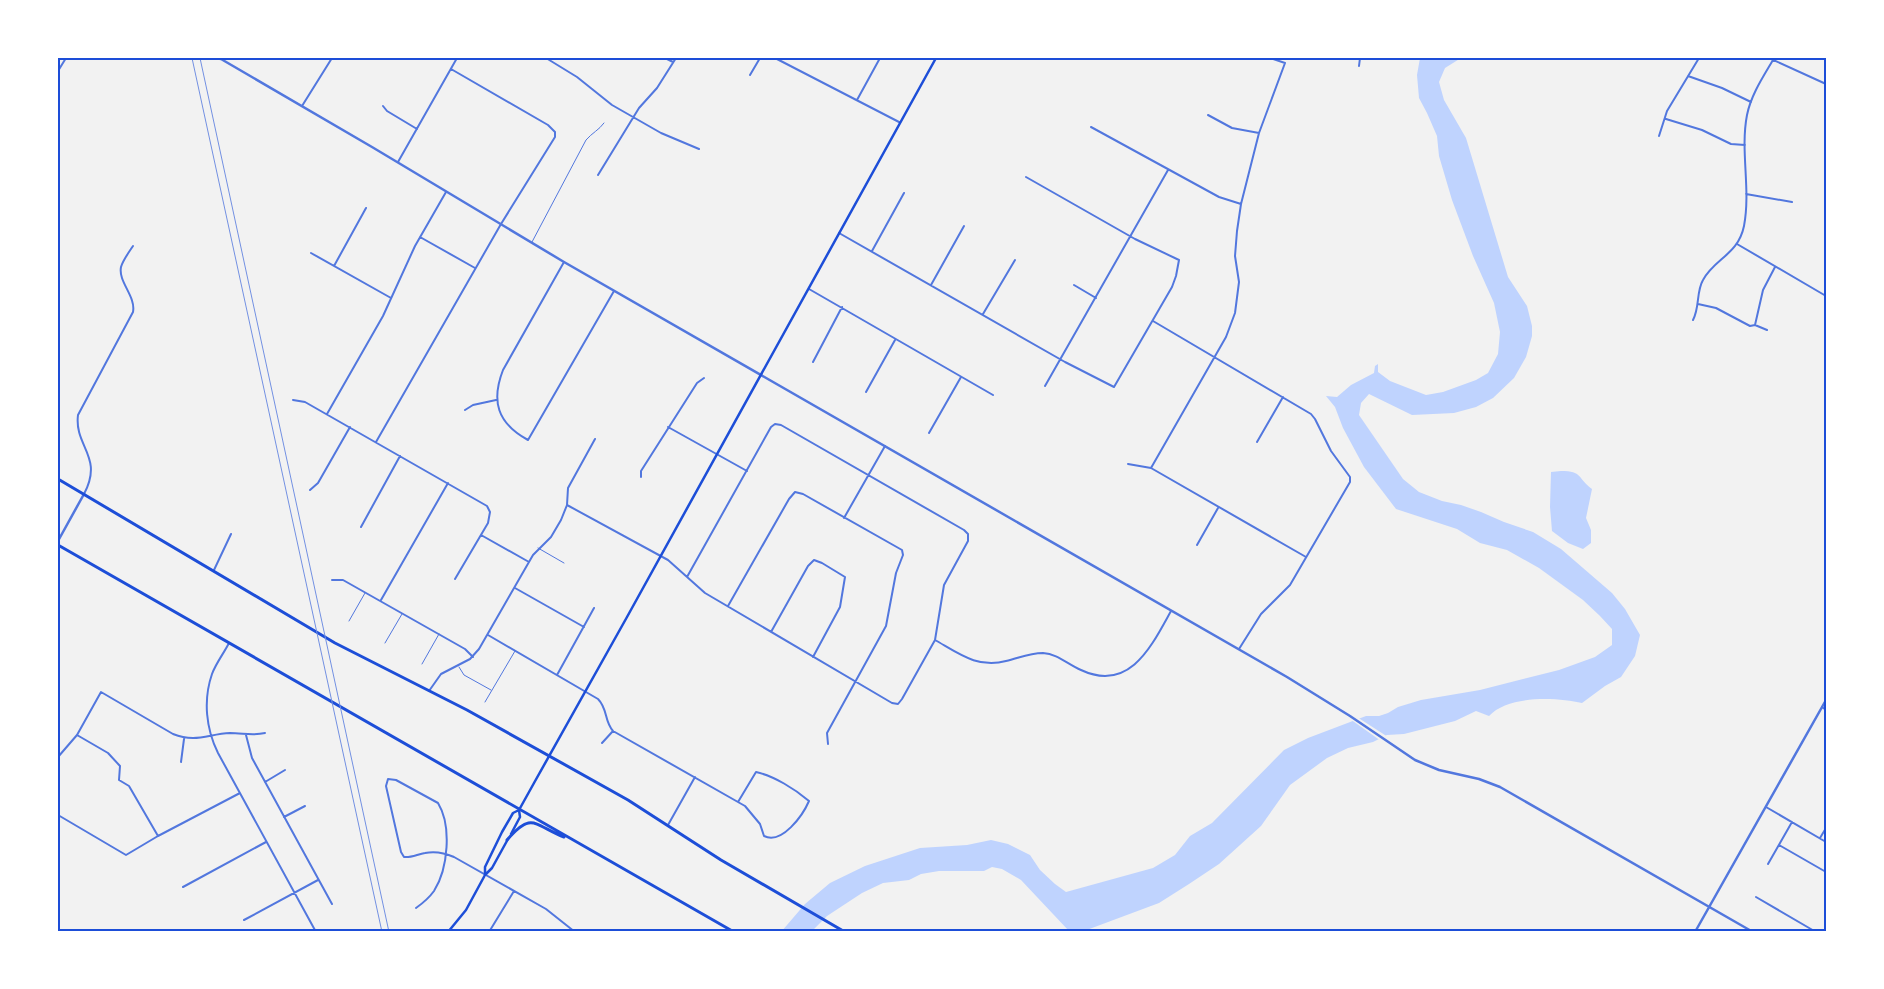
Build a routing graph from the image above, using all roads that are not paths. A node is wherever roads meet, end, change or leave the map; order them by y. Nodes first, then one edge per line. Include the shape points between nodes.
1 (66, 58) edge
2 (216, 58) edge
3 (221, 58) edge
4 (332, 58) edge
5 (457, 58) edge
6 (546, 58) edge
7 (665, 58) edge
8 (676, 58) edge
9 (760, 58) edge
10 (775, 58) edge
11 (880, 58) edge
12 (936, 58) edge
13 (1270, 58) edge
14 (1360, 58) edge
15 (1699, 58) edge
16 (1769, 58) edge
17 (1773, 60) junction
18 (673, 62) junction
19 (1359, 66) dead end
20 (451, 69) junction
21 (58, 71) edge
22 (750, 75) dead end
23 (1688, 76) junction
24 (1826, 84) edge
25 (857, 100) junction
26 (1751, 102) junction
27 (302, 106) junction
28 (383, 106) dead end
29 (1208, 115) dead end
30 (633, 117) junction
31 (1666, 119) junction
32 (899, 122) junction
33 (604, 123) dead end
34 (1091, 127) dead end
35 (417, 128) junction
36 (1259, 133) junction
37 (1660, 136) dead end
38 (1745, 145) junction
39 (699, 149) dead end
40 (398, 163) junction
41 (1168, 170) junction
42 (598, 175) dead end
43 (1026, 177) dead end
44 (446, 192) junction
45 (904, 193) dead end
46 (1746, 194) junction
47 (1792, 202) dead end
48 (1242, 204) junction
49 (366, 208) dead end
50 (501, 224) junction
51 (964, 226) dead end
52 (839, 233) junction
53 (420, 237) junction
54 (1130, 237) junction
55 (532, 243) junction
56 (1737, 244) junction
57 (133, 246) dead end
58 (872, 251) junction
59 (312, 253) dead end
60 (1015, 260) dead end
61 (564, 262) junction
62 (334, 266) junction
63 (1775, 267) junction
64 (476, 268) junction
65 (931, 284) junction
66 (1074, 285) dead end
67 (809, 289) junction
68 (614, 291) junction
69 (1826, 296) edge
70 (391, 298) junction
71 (1096, 298) junction
72 (1698, 304) junction
73 (842, 307) junction
74 (983, 314) junction
75 (1693, 320) dead end
76 (1153, 321) junction
77 (1755, 325) junction
78 (1767, 330) dead end
79 (895, 340) junction
80 (1215, 356) junction
81 (1061, 359) junction
82 (814, 362) dead end
83 (761, 375) junction
84 (961, 377) junction
85 (704, 378) dead end
86 (1045, 386) dead end
87 (866, 392) dead end
88 (994, 395) dead end
89 (1283, 397) junction
90 (293, 400) dead end
91 (496, 400) junction
92 (465, 410) dead end
93 (328, 414) junction
94 (668, 426) junction
95 (350, 427) junction
96 (929, 433) dead end
97 (596, 439) dead end
98 (376, 442) junction
99 (1257, 442) dead end
100 (885, 446) junction
101 (716, 454) junction
102 (400, 456) junction
103 (1128, 464) dead end
104 (1151, 468) junction
105 (746, 471) junction
106 (868, 475) junction
107 (641, 477) dead end
108 (58, 479) edge
109 (448, 483) junction
110 (310, 490) dead end
111 (84, 494) junction
112 (567, 505) junction
113 (1218, 508) junction
114 (844, 518) junction
115 (361, 527) dead end
116 (231, 534) dead end
117 (481, 535) junction
118 (58, 541) edge
119 (58, 545) edge
120 (1197, 545) dead end
121 (538, 548) junction
122 (661, 556) junction
123 (1306, 557) junction
124 (529, 562) junction
125 (564, 563) dead end
126 (213, 572) junction
127 (687, 577) junction
128 (456, 578) dead end
129 (332, 580) dead end
130 (515, 588) junction
131 (365, 592) junction
132 (380, 601) junction
133 (728, 606) junction
134 (594, 608) dead end
135 (1171, 610) junction
136 (402, 613) junction
137 (349, 621) dead end
138 (584, 627) junction
139 (770, 632) junction
140 (439, 634) junction
141 (488, 635) junction
142 (935, 640) junction
143 (229, 643) junction
144 (385, 643) dead end
145 (1239, 649) junction
146 (515, 651) junction
147 (473, 657) junction
148 (813, 657) junction
149 (422, 664) dead end
150 (458, 665) junction
151 (557, 675) junction
152 (856, 682) junction
153 (492, 690) junction
154 (429, 691) junction
155 (586, 692) junction
156 (1826, 700) edge
157 (485, 702) dead end
158 (1822, 707) junction
159 (1826, 710) edge
160 (613, 731) junction
161 (265, 733) dead end
162 (76, 735) junction
163 (246, 735) junction
164 (211, 737) junction
165 (184, 738) junction
166 (602, 742) dead end
167 (828, 744) dead end
168 (549, 755) junction
169 (58, 757) edge
170 (181, 762) dead end
171 (285, 770) dead end
172 (694, 777) junction
173 (264, 782) junction
174 (240, 793) junction
175 (738, 802) junction
176 (305, 806) dead end
177 (1765, 807) junction
178 (519, 810) junction
179 (58, 815) edge
180 (284, 817) junction
181 (1792, 822) junction
182 (668, 825) junction
183 (1826, 828) edge
184 (158, 836) junction
185 (1820, 838) junction
186 (507, 840) junction
187 (574, 841) junction
188 (266, 842) junction
189 (1826, 842) edge
190 (1779, 845) junction
191 (445, 854) junction
192 (1768, 864) dead end
193 (1826, 872) edge
194 (485, 875) junction
195 (318, 880) junction
196 (183, 887) dead end
197 (514, 891) junction
198 (295, 893) junction
199 (1756, 897) dead end
200 (332, 904) dead end
201 (1709, 907) junction
202 (416, 908) dead end
203 (244, 920) dead end
204 (571, 928) junction
205 (316, 932) edge
206 (448, 932) edge
207 (490, 932) edge
208 (568, 932) edge
209 (576, 932) edge
210 (734, 932) edge
211 (845, 932) edge
212 (1695, 932) edge
213 (1753, 932) edge
214 (1816, 932) edge

1 - 21 street
2 - 3 street
3 - 27 street
4 - 27 street
5 - 20 street
6 - 30 street
7 - 18 street
8 - 18 street
9 - 22 street
10 - 25 street
11 - 25 street
12 - 32 main road
13 - 36 street via 1285,63
14 - 19 street
15 - 23 street
16 - 17 street
17 - 24 street
17 - 26 street
18 - 30 street
20 - 35 street
20 - 50 street via 555,132 555,137
23 - 26 street
23 - 31 street via 1667,111
25 - 32 street
26 - 38 street
27 - 40 street
28 - 35 street
29 - 36 street via 1232,128
30 - 39 street
30 - 42 street
31 - 37 street
31 - 38 street via 1706,131 1729,143
32 - 52 main road
33 - 55 lane via 586,140
34 - 41 street
35 - 40 street
36 - 48 street
38 - 46 street
40 - 44 street
41 - 48 street via 1218,198
41 - 54 street
43 - 54 street
44 - 50 street
44 - 53 street
45 - 58 street
46 - 47 street
46 - 56 street via 1744,224
48 - 80 street via 1235,256 1237,304
49 - 62 street
50 - 55 street
50 - 64 street
51 - 65 street
52 - 58 street
52 - 67 main road
53 - 64 street
53 - 70 street
54 - 71 street
54 - 76 street via 1179,260 1172,287
55 - 61 street
56 - 63 street
56 - 72 street via 1704,278
57 - 111 street via 121,265 121,273 133,302 133,312 78,415 77,428 91,467
58 - 65 street
59 - 62 street
60 - 74 street
61 - 68 street
61 - 91 street via 502,370
62 - 70 street
63 - 69 street
63 - 77 street via 1763,290
64 - 98 street
65 - 74 street
66 - 71 street
67 - 73 street
67 - 83 main road
68 - 83 street
68 - 91 street via 528,440 508,426
70 - 93 street
71 - 81 street
72 - 75 street
72 - 77 street via 1716,308 1750,326
73 - 79 street
73 - 82 street
74 - 81 street
76 - 80 street
76 - 81 street via 1114,387
77 - 78 street
79 - 84 street
79 - 87 street
80 - 89 street
80 - 104 street
81 - 86 street
83 - 100 street
83 - 101 main road
84 - 88 street
84 - 96 street
85 - 94 street via 697,382
89 - 99 street
89 - 123 street via 1311,414 1350,478
90 - 93 street via 306,402
91 - 92 street
93 - 95 street
94 - 101 street
94 - 107 street via 641,471
95 - 98 street
95 - 110 street via 318,483
97 - 112 street via 568,488
98 - 102 street
100 - 106 street
100 - 135 street
101 - 105 street
101 - 122 main road
102 - 109 street
102 - 115 street
103 - 104 street
104 - 113 street
105 - 106 street via 775,424
105 - 127 street
106 - 114 street
106 - 142 street via 968,534 968,541 944,585
108 - 111 highway
109 - 117 street via 484,504 490,512
109 - 132 street
111 - 118 street
111 - 126 highway
112 - 121 street via 553,535
112 - 122 street
113 - 120 street
113 - 123 street
114 - 133 street via 795,492
114 - 152 street via 902,550 903,555 896,573 886,626
116 - 126 street
117 - 124 street
117 - 128 street
119 - 143 highway
121 - 124 street
121 - 125 lane
122 - 127 street
122 - 155 main road
123 - 145 street via 1290,585 1261,614
124 - 130 street
126 - 154 highway via 335,643
127 - 133 street via 704,593
129 - 131 street via 341,579
130 - 138 street
130 - 141 street
131 - 132 street
131 - 137 lane
132 - 136 street
133 - 139 street
134 - 138 street
135 - 142 street via 1142,658 1128,669 1111,675 1090,674 1047,653 983,664
135 - 145 street
136 - 140 street
136 - 144 lane
138 - 151 street
139 - 148 street
139 - 148 street via 814,560 845,576 840,607
140 - 147 street
140 - 149 lane
141 - 146 street
141 - 147 street
142 - 152 street via 898,704
143 - 164 street via 208,690 206,710
143 - 178 highway
145 - 201 street via 1350,716 1415,760 1500,787
146 - 151 street
146 - 153 lane
147 - 150 street
148 - 152 street
150 - 153 lane via 464,675
150 - 154 street via 439,676
151 - 155 street
152 - 167 street via 827,733
153 - 157 lane
154 - 168 highway
155 - 160 street via 602,703
155 - 168 main road
156 - 158 street
158 - 159 street
158 - 177 street
160 - 166 street
160 - 172 street
161 - 163 street
162 - 165 street via 101,692
162 - 169 street
162 - 184 street via 108,752 120,766 119,780 129,786
163 - 164 street via 229,733
163 - 173 street via 249,751
164 - 165 street
164 - 174 street
165 - 170 street
168 - 178 main road
168 - 182 highway
171 - 173 street
172 - 175 street
172 - 182 street
173 - 180 street
174 - 184 street
174 - 188 street
175 - 175 street via 756,772 766,774 809,801 800,817 775,838 764,836 754,814
176 - 180 street
177 - 181 street
177 - 201 street
178 - 186 main road via 520,817
178 - 187 highway
178 - 194 main road via 511,815 502,832 485,867
179 - 184 street via 126,855
180 - 195 street
181 - 185 street
181 - 190 street
182 - 211 highway via 721,860
183 - 185 street
185 - 189 street
186 - 187 highway via 520,826 529,822
186 - 194 main road
187 - 210 highway
188 - 196 street
188 - 198 street
190 - 192 street
190 - 193 street
191 - 191 street via 448,836 438,803 396,780 388,779 386,786 404,857 426,852
191 - 194 street
191 - 202 street via 436,887
194 - 197 street
194 - 206 main road via 466,910
195 - 198 street
195 - 200 street
197 - 204 street
197 - 207 street
198 - 203 street
198 - 205 street
199 - 214 street
201 - 212 street
201 - 213 street
204 - 208 street
204 - 209 street

